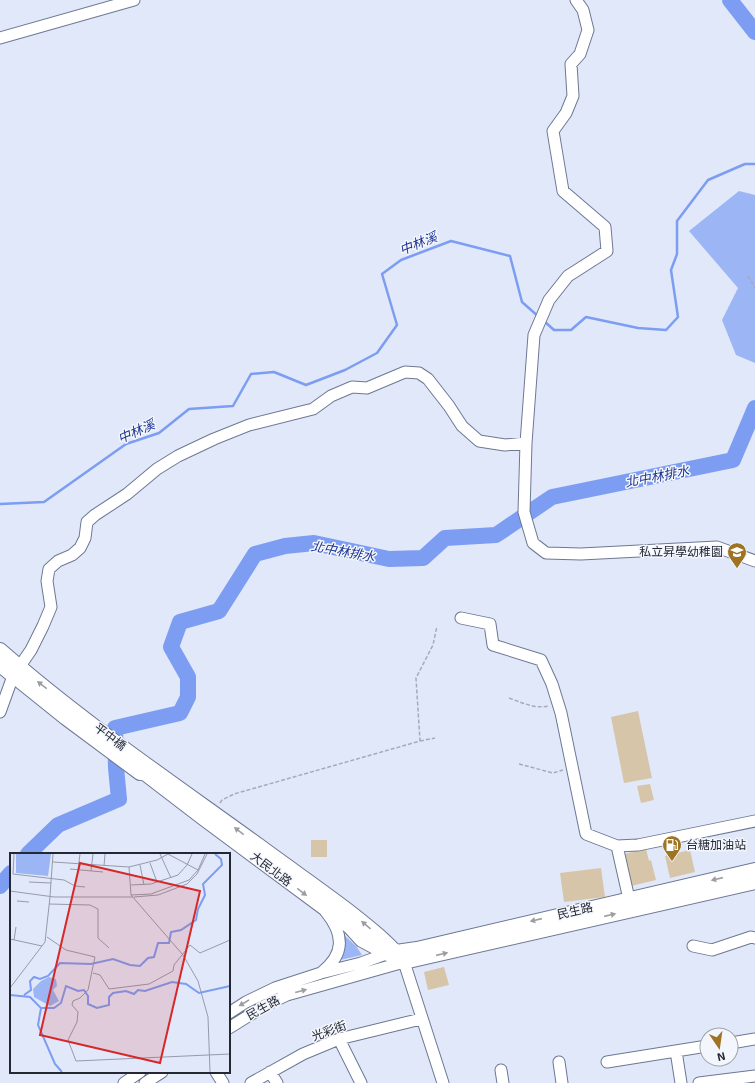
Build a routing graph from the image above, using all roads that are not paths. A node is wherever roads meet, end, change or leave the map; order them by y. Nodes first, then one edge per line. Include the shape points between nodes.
1 (134, 0) edge
2 (576, 0) edge
3 (0, 38) edge
4 (526, 443) junction
5 (755, 561) edge
6 (462, 618) dead end
7 (0, 650) edge
8 (0, 665) edge
9 (16, 672) junction
10 (0, 712) edge
11 (143, 769) junction
12 (755, 821) edge
13 (617, 846) junction
14 (755, 870) edge
15 (755, 882) edge
16 (629, 899) junction
17 (323, 908) junction
18 (755, 938) edge
19 (693, 946) dead end
20 (394, 958) junction
21 (320, 973) junction
22 (230, 1012) edge
23 (421, 1019) junction
24 (230, 1027) edge
25 (339, 1039) junction
26 (755, 1039) edge
27 (739, 1042) edge
28 (699, 1047) edge
29 (676, 1051) junction
30 (559, 1062) dead end
31 (607, 1062) dead end
32 (501, 1070) dead end
33 (270, 1072) junction
34 (139, 1073) edge
35 (160, 1073) edge
36 (217, 1073) edge
37 (755, 1076) edge
38 (124, 1083) edge
39 (145, 1083) edge
40 (223, 1083) edge
41 (251, 1083) edge
42 (277, 1083) edge
43 (361, 1083) edge
44 (443, 1083) edge
45 (503, 1083) edge
46 (562, 1083) edge
47 (681, 1083) edge
48 (699, 1083) edge

1 - 3 street
2 - 4 street via 583,10 588,30 580,54 571,64 573,96 566,113 553,131 563,191 605,227 607,251 568,276 549,300 534,335
4 - 5 street via 524,512 533,543 546,553 581,554 717,547
4 - 9 street via 505,445 479,441 462,426 428,379 419,373 406,372 367,388 352,387 331,396 313,409 249,425 214,439 157,469 87,522 85,538 80,548 49,569 47,582 51,607 31,650
6 - 13 street via 490,624 493,645 541,660 558,704 586,834
7 - 9 main road
8 - 9 main road
9 - 10 street
9 - 11 main road, 平中橋
11 -> 17 main road, 大民北路 via 143,772
20 -> 11 main road, 大民北路 via 366,925 327,894 212,811
12 - 13 street via 638,845
13 - 16 street
14 -> 16 main road, 民生路
20 -> 15 main road, 民生路
16 -> 20 main road, 民生路 via 416,948
17 - 20 main road, 大民北路 via 350,927 362,940
17 - 21 street via 333,920 340,938 336,955 330,965
18 - 19 street via 751,937 712,950
20 - 21 street
20 - 23 street
24 -> 20 street, 民生路 via 287,995
21 -> 22 street via 275,988
23 - 25 street, 光彩街
23 - 44 street
25 - 33 street, 光彩街 via 303,1054
25 - 43 street
26 - 27 street
28 - 29 street
29 - 31 street
29 - 47 street
30 - 46 street
32 - 45 street
33 - 41 street, 光彩街
33 - 42 street
34 - 38 street
35 - 39 street
36 - 40 street
37 - 48 street

